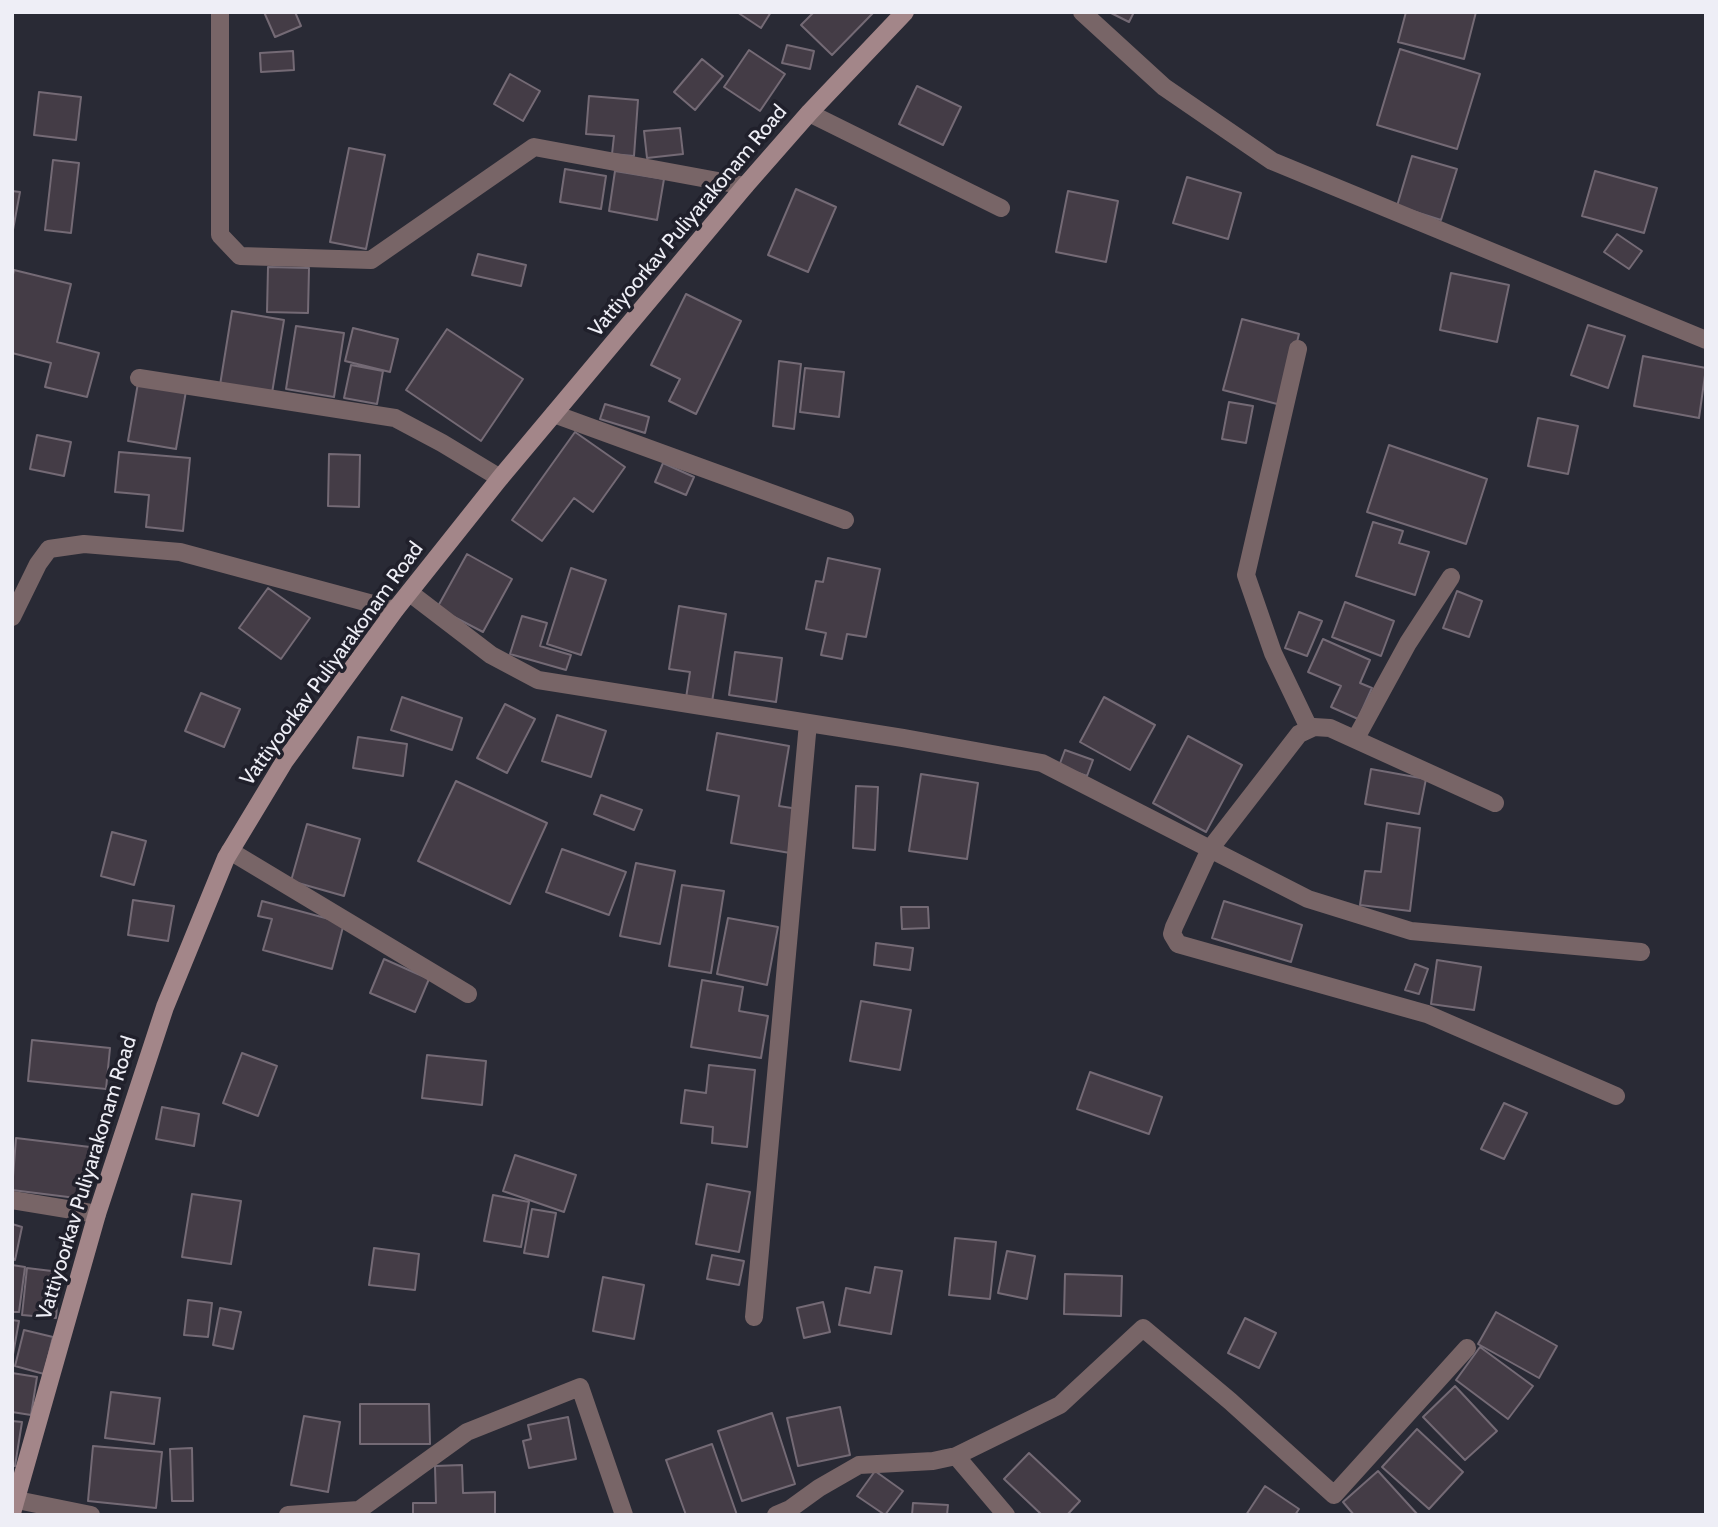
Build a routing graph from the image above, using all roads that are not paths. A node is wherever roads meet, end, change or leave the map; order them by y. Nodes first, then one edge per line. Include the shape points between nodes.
1 (220, 12) edge
2 (905, 12) edge
3 (1082, 12) edge
4 (810, 113) junction
5 (745, 186) junction
6 (1001, 208) dead end
7 (1706, 340) edge
8 (1298, 349) dead end
9 (139, 377) dead end
10 (554, 414) junction
11 (500, 478) junction
12 (845, 520) dead end
13 (1451, 577) dead end
14 (410, 593) junction
15 (395, 610) junction
16 (12, 617) edge
17 (808, 723) junction
18 (1309, 728) junction
19 (1356, 738) junction
20 (1495, 803) dead end
21 (1210, 849) junction
22 (230, 851) junction
23 (1641, 953) dead end
24 (468, 995) dead end
25 (1616, 1096) dead end
26 (12, 1200) edge
27 (97, 1214) junction
28 (754, 1317) dead end
29 (1467, 1348) dead end
30 (956, 1456) junction
31 (15, 1507) edge
32 (362, 1512) edge
33 (91, 1515) edge
34 (288, 1515) edge
35 (624, 1515) edge
36 (776, 1515) edge
37 (1006, 1515) edge

1 - 5 street via 220,235 240,256 371,260 534,147
2 - 4 main road, Vattiyoorkav Puliyarakonam Road
3 - 7 street via 1164,88 1272,161
4 - 5 main road, Vattiyoorkav Puliyarakonam Road
4 - 6 street
5 - 10 main road, Vattiyoorkav Puliyarakonam Road
8 - 18 street via 1246,575 1273,653
9 - 11 street via 395,418
10 - 11 main road, Vattiyoorkav Puliyarakonam Road
10 - 12 street
11 - 14 main road, Vattiyoorkav Puliyarakonam Road
13 - 19 street
14 - 15 main road, Vattiyoorkav Puliyarakonam Road
14 - 17 street via 491,655 538,680
15 - 16 street via 180,552 84,544 49,549
15 - 22 main road, Vattiyoorkav Puliyarakonam Road via 284,762
17 - 21 street via 1042,763
17 - 28 street
18 - 19 street via 1330,728
18 - 21 street via 1299,734
19 - 20 street
21 - 23 street via 1308,899 1411,931
21 - 25 street via 1174,927 1172,934 1178,944 1427,1014
22 - 24 street
22 - 27 main road, Vattiyoorkav Puliyarakonam Road via 165,1007
26 - 27 street
27 - 31 main road, Vattiyoorkav Puliyarakonam Road
29 - 30 street via 1334,1495 1143,1328 1060,1405
30 - 36 street via 859,1465
30 - 37 street
31 - 33 street
32 - 34 street
32 - 35 street via 467,1432 580,1387

